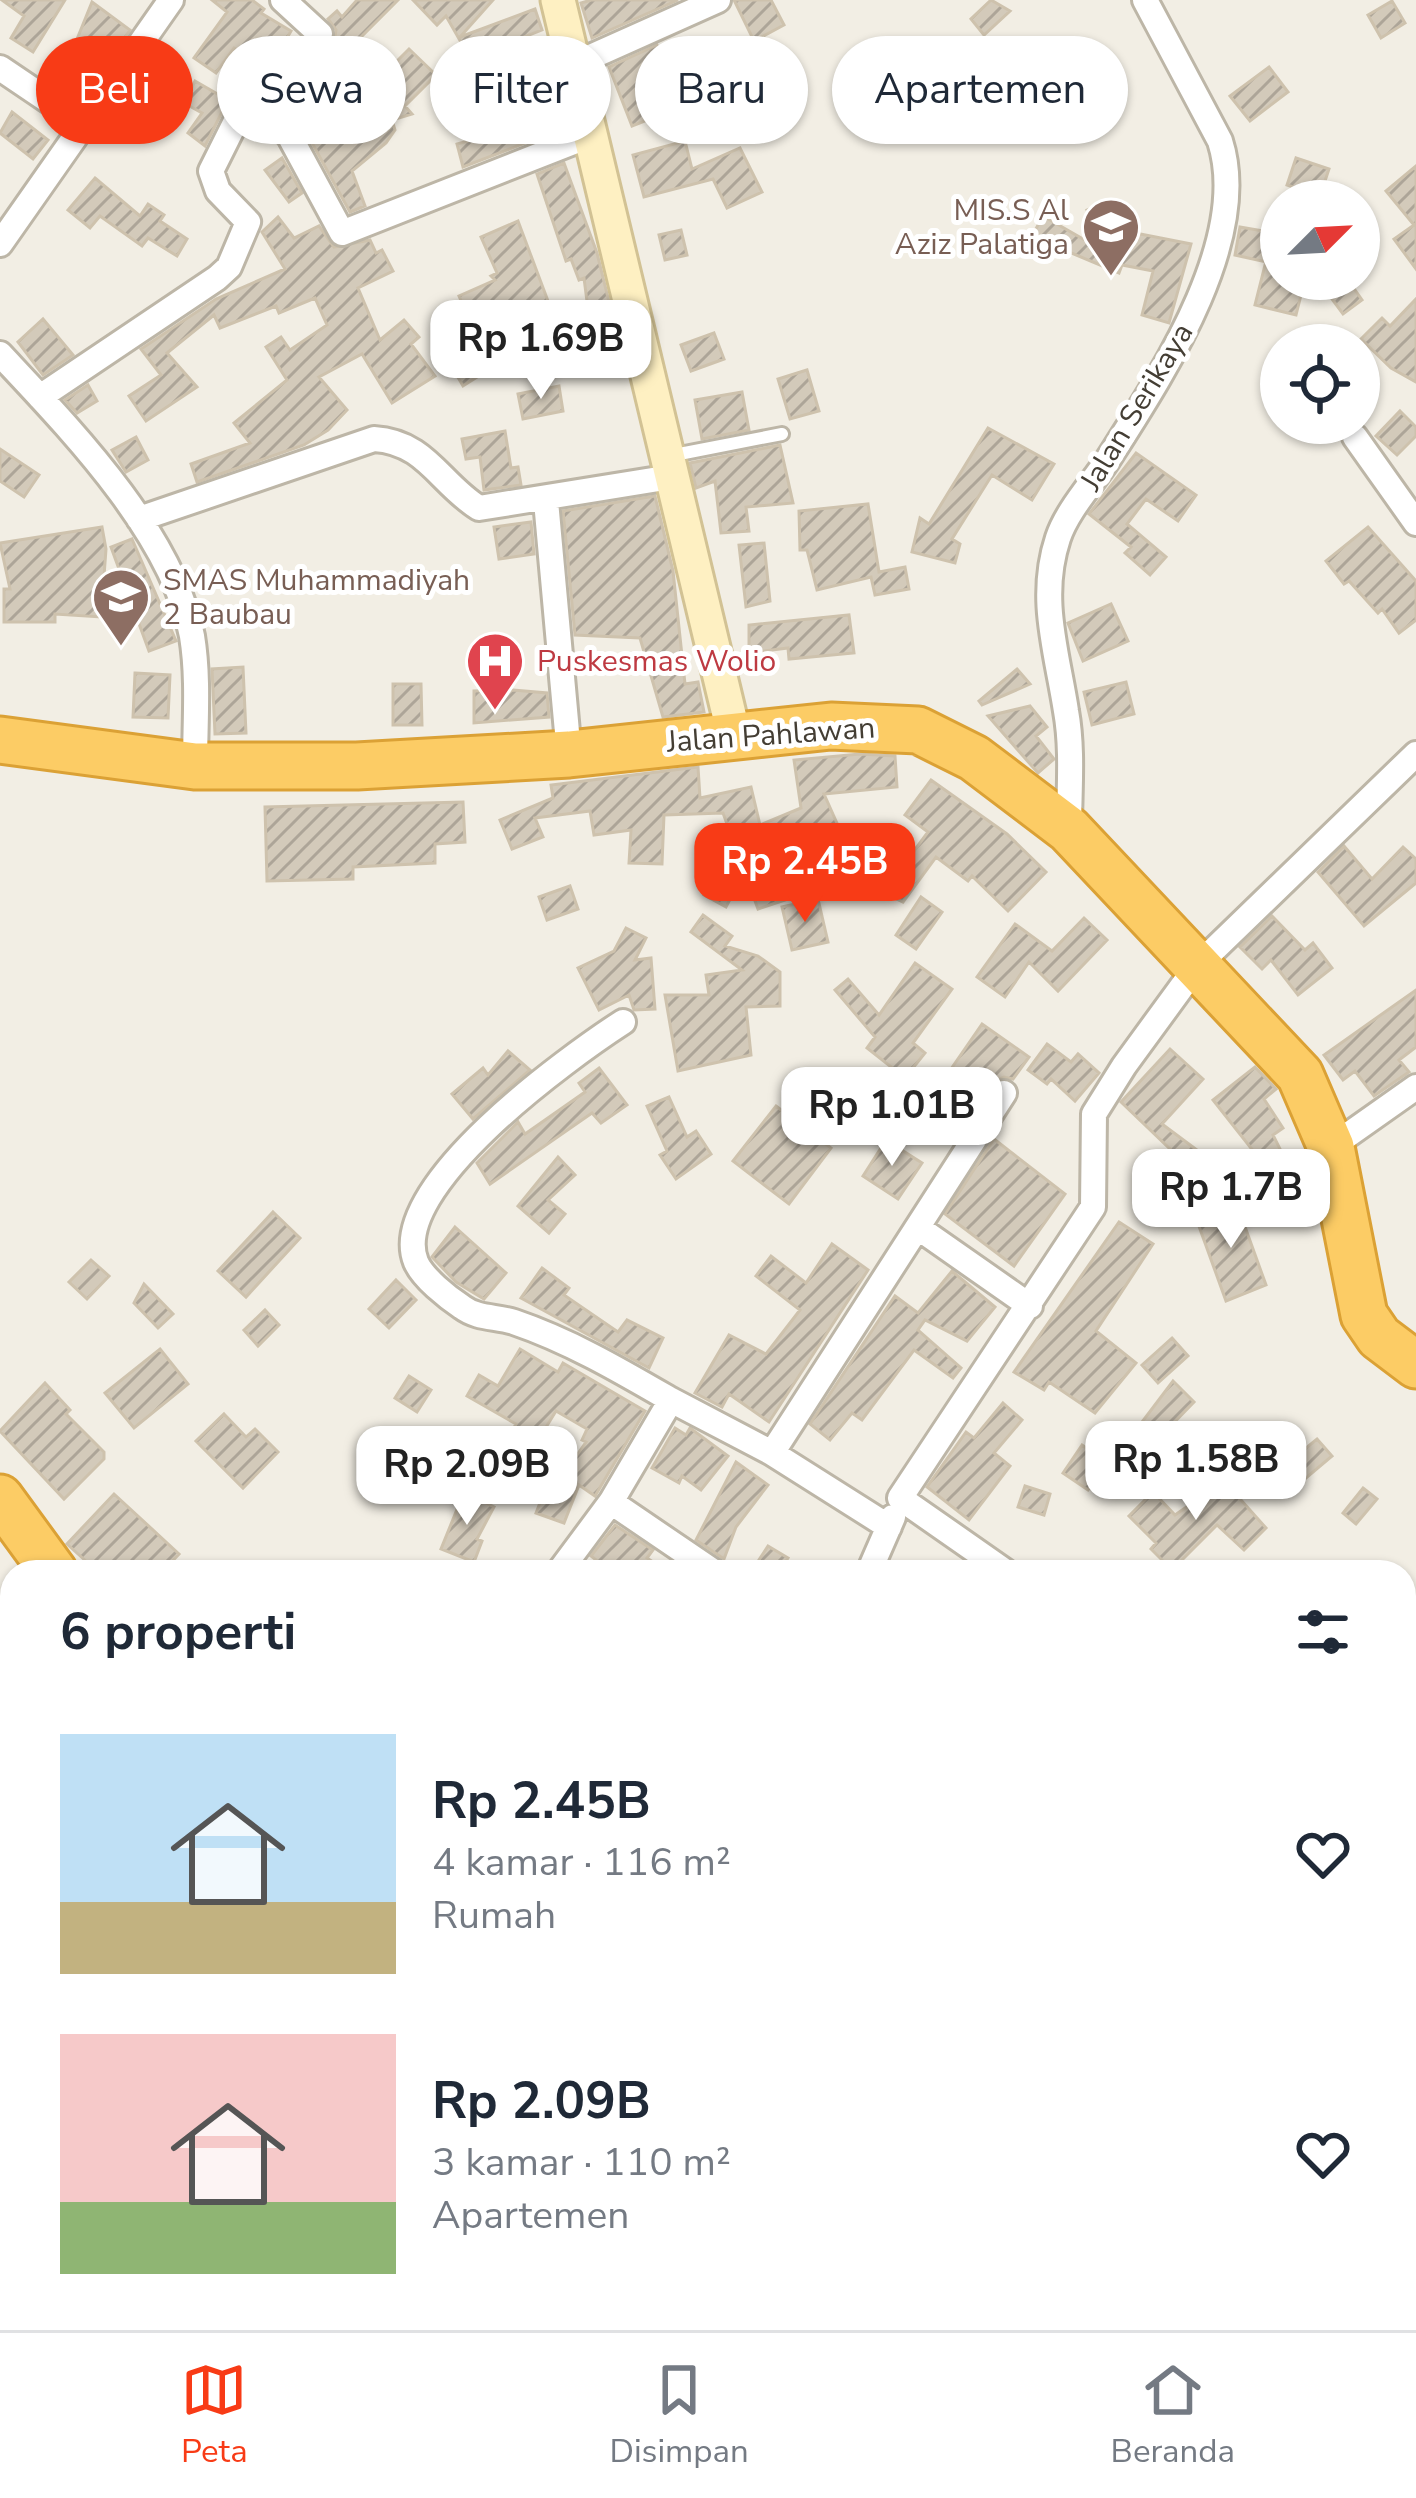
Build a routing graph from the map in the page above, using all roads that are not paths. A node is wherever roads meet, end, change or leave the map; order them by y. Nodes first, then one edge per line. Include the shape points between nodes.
1 (171, 0) edge
2 (283, 0) edge
3 (558, 0) edge
4 (718, 0) edge
5 (1145, 0) edge
6 (320, 34) dead end
7 (145, 36) edge
8 (568, 36) edge
9 (611, 48) edge
10 (0, 68) edge
11 (36, 93) edge
12 (68, 144) edge
13 (568, 144) edge
14 (593, 144) edge
15 (0, 244) edge
16 (0, 354) edge
17 (40, 397) junction
18 (782, 434) dead end
19 (1360, 444) edge
20 (669, 466) junction
21 (546, 501) junction
22 (140, 519) junction
23 (1416, 524) edge
24 (734, 735) junction
25 (0, 740) edge
26 (569, 754) junction
27 (1416, 754) edge
28 (195, 766) junction
29 (1069, 830) junction
30 (1197, 966) junction
31 (623, 1022) dead end
32 (1416, 1087) edge
33 (1004, 1093) dead end
34 (1331, 1148) junction
35 (920, 1229) junction
36 (1030, 1306) junction
37 (1416, 1364) edge
38 (671, 1400) junction
39 (772, 1453) junction
40 (0, 1498) edge
41 (901, 1498) junction
42 (610, 1502) junction
43 (889, 1527) junction
44 (45, 1560) edge
45 (568, 1560) edge
46 (696, 1560) edge
47 (874, 1560) edge
48 (989, 1560) edge

1 - 7 street
2 - 6 street
3 - 8 main road
4 - 9 street
5 - 29 street, Jalan Serikaya via 1220,141 1226,211 1178,350 1059,534 1048,597 1067,713
10 - 11 street
12 - 15 street
13 - 17 street via 346,233 289,136 250,104 211,171 218,191 248,222 230,267
14 - 20 main road
16 - 17 street
17 - 22 street
18 - 20 lane
19 - 23 street
20 - 21 street
20 - 24 main road
21 - 22 street via 479,508 426,457 374,440
21 - 26 street
22 - 28 street via 191,632
24 - 26 highway, Jalan Pahlawan
24 - 29 highway, Jalan Pahlawan via 831,726 917,730 974,758
25 - 28 highway, Jalan Pahlawan
26 - 28 highway, Jalan Pahlawan
27 - 30 street
29 - 30 highway, Jalan Pahlawan
30 - 34 highway, Jalan Pahlawan via 1300,1075
30 - 36 street via 1096,1108 1093,1207
31 - 38 street via 446,1169 424,1202 413,1246 425,1275 464,1310 596,1357
32 - 34 street
33 - 35 street
34 - 37 highway, Jalan Pahlawan via 1364,1315
35 - 36 street
35 - 39 street
36 - 41 street
38 - 39 street
38 - 42 street
39 - 43 street
40 - 44 highway
41 - 43 street
41 - 48 street
42 - 45 street
42 - 46 street
43 - 47 street

